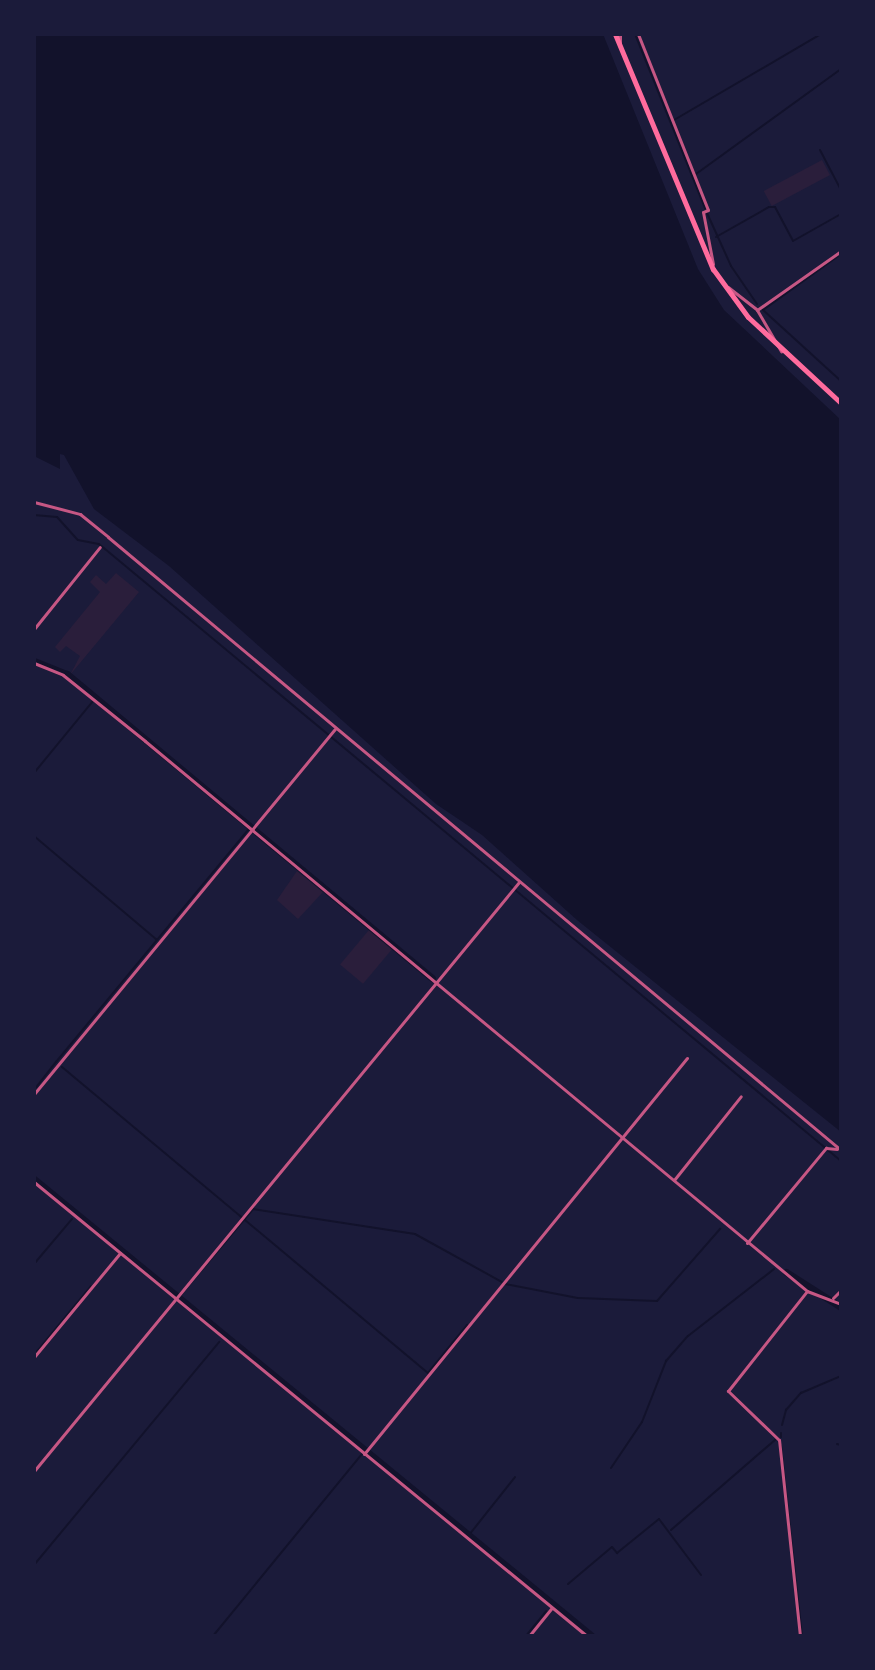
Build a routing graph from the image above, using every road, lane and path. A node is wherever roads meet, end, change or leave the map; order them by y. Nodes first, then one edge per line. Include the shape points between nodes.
1 (618, 34) edge
2 (638, 34) edge
3 (841, 251) edge
4 (713, 269) junction
5 (723, 284) junction
6 (757, 310) junction
7 (781, 351) junction
8 (841, 403) edge
9 (34, 502) edge
10 (100, 547) dead end
11 (34, 629) edge
12 (34, 663) edge
13 (335, 729) junction
14 (252, 829) junction
15 (519, 882) junction
16 (436, 982) junction
17 (687, 1058) dead end
18 (34, 1094) edge
19 (741, 1096) dead end
20 (623, 1137) junction
21 (841, 1150) edge
22 (674, 1180) junction
23 (34, 1182) edge
24 (748, 1242) junction
25 (120, 1253) junction
26 (841, 1290) edge
27 (810, 1291) junction
28 (178, 1298) junction
29 (833, 1298) junction
30 (841, 1304) edge
31 (34, 1357) edge
32 (366, 1452) junction
33 (34, 1471) edge
34 (552, 1608) junction
35 (529, 1636) edge
36 (587, 1636) edge
37 (800, 1636) edge

1 - 4 main road
2 - 4 street via 708,210 703,212
3 - 6 street
4 - 5 main road
5 - 6 street
5 - 7 main road
6 - 7 street
7 - 8 main road
9 - 13 street via 80,514
10 - 11 street
12 - 14 street via 63,675
13 - 14 street
13 - 15 street
14 - 16 street
14 - 18 street
15 - 16 street
15 - 21 street
16 - 20 street
16 - 28 street
17 - 20 street
19 - 22 street
20 - 22 street
20 - 32 street
21 - 24 street via 826,1148
22 - 24 street
23 - 25 street
24 - 27 street
25 - 28 street
25 - 31 street
26 - 29 street
27 - 29 street
27 - 37 street via 728,1391 779,1440
28 - 32 street
28 - 33 street
29 - 30 street
32 - 34 street
34 - 35 street
34 - 36 street

